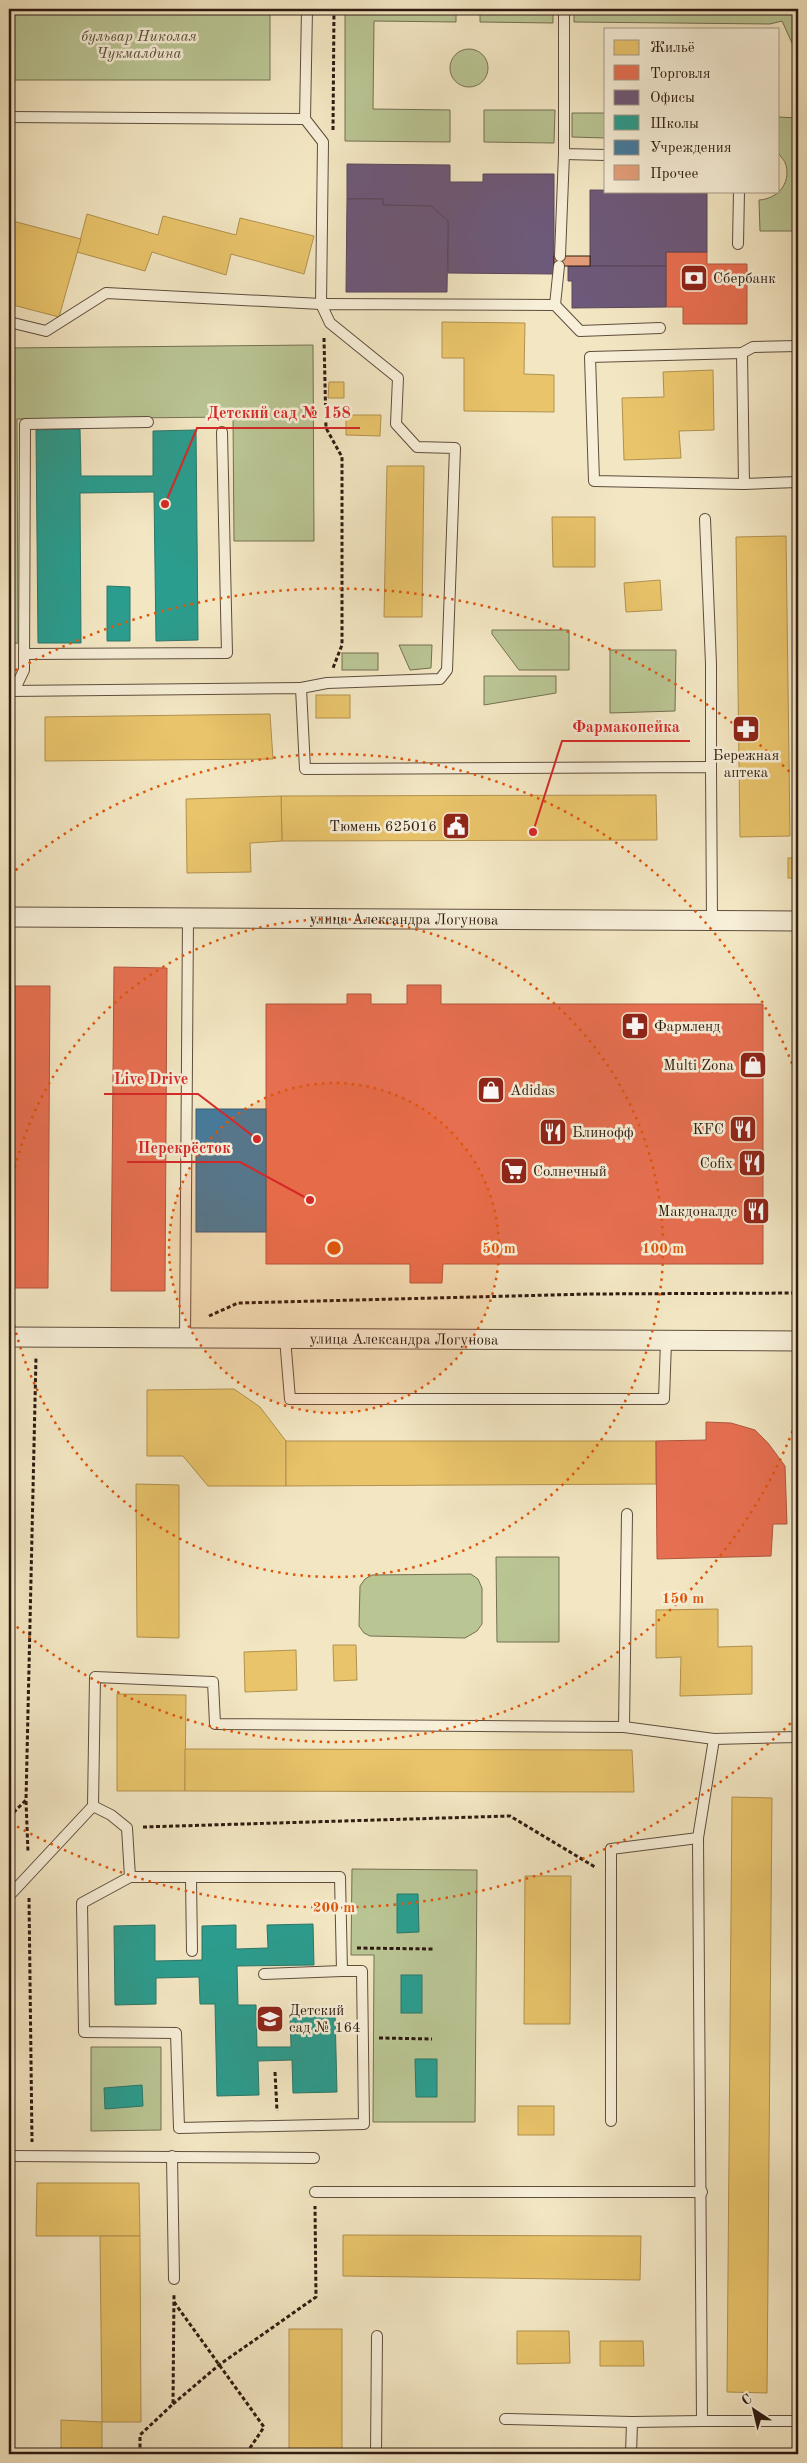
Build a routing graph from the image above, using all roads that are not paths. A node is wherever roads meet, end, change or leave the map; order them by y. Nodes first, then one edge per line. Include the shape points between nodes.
1 (307, 9) edge
2 (564, 9) edge
3 (9, 117) edge
4 (305, 119) junction
5 (564, 154) junction
6 (604, 155) edge
7 (739, 192) edge
8 (738, 244) dead end
9 (321, 304) junction
10 (554, 305) junction
11 (9, 322) edge
12 (660, 328) dead end
13 (798, 346) edge
14 (742, 353) junction
15 (148, 422) dead end
16 (222, 432) dead end
17 (798, 482) edge
18 (744, 484) junction
19 (705, 519) dead end
20 (24, 654) junction
21 (301, 688) junction
22 (12, 691) edge
23 (711, 766) junction
24 (9, 917) edge
25 (188, 918) junction
26 (712, 920) junction
27 (798, 921) edge
28 (185, 1333) junction
29 (9, 1337) edge
30 (285, 1338) junction
31 (666, 1341) junction
32 (798, 1341) edge
33 (627, 1514) dead end
34 (624, 1727) junction
35 (798, 1737) edge
36 (714, 1739) junction
37 (93, 1806) junction
38 (698, 1838) junction
39 (130, 1877) junction
40 (191, 1877) junction
41 (9, 1896) edge
42 (192, 1951) dead end
43 (342, 1971) junction
44 (264, 1974) dead end
45 (612, 2121) dead end
46 (9, 2156) edge
47 (172, 2156) junction
48 (314, 2158) dead end
49 (315, 2192) road end
50 (702, 2192) junction
51 (174, 2279) road end
52 (377, 2336) dead end
53 (505, 2419) dead end
54 (702, 2420) junction
55 (632, 2422) junction
56 (798, 2422) edge
57 (376, 2454) edge
58 (631, 2454) edge

1 - 4 lane
2 - 5 lane
3 - 4 lane
4 - 9 lane via 324,142
5 - 6 lane
5 - 10 lane via 560,261
7 - 8 lane
9 - 10 lane
9 - 11 lane via 106,292 46,331
9 - 21 lane via 330,323 398,378 396,424 417,447 455,448 447,670 440,679 327,683
10 - 12 lane via 580,330
13 - 14 lane via 753,347
14 - 18 lane
14 - 18 lane via 590,357 594,481
15 - 20 lane via 25,424
16 - 20 lane via 227,653
17 - 18 lane
19 - 23 lane
20 - 22 lane via 24,670
21 - 22 lane
21 - 23 lane via 305,769
23 - 26 lane
24 - 25 street, улица Александра Логунова
25 - 26 street, улица Александра Логунова
25 - 28 lane
26 - 27 street, улица Александра Логунова
28 - 29 street, улица Александра Логунова
28 - 30 street, улица Александра Логунова
30 - 31 street, улица Александра Логунова
30 - 31 lane via 290,1399 664,1399
31 - 32 street, улица Александра Логунова
33 - 34 lane
34 - 36 lane
34 - 37 lane via 215,1724 214,1682 96,1677
35 - 36 lane
36 - 38 lane
37 - 39 lane via 127,1828
37 - 41 lane
38 - 45 lane via 611,1849
38 - 50 lane
39 - 40 lane
39 - 43 lane via 82,1903 84,2032 176,2033 179,2128 364,2124 362,1971
40 - 42 lane
40 - 43 lane via 340,1877
43 - 44 lane
46 - 47 lane
47 - 48 lane
47 - 51 lane
49 - 50 lane
50 - 54 lane
52 - 57 lane
53 - 55 lane
54 - 55 lane
54 - 56 lane
55 - 58 lane

